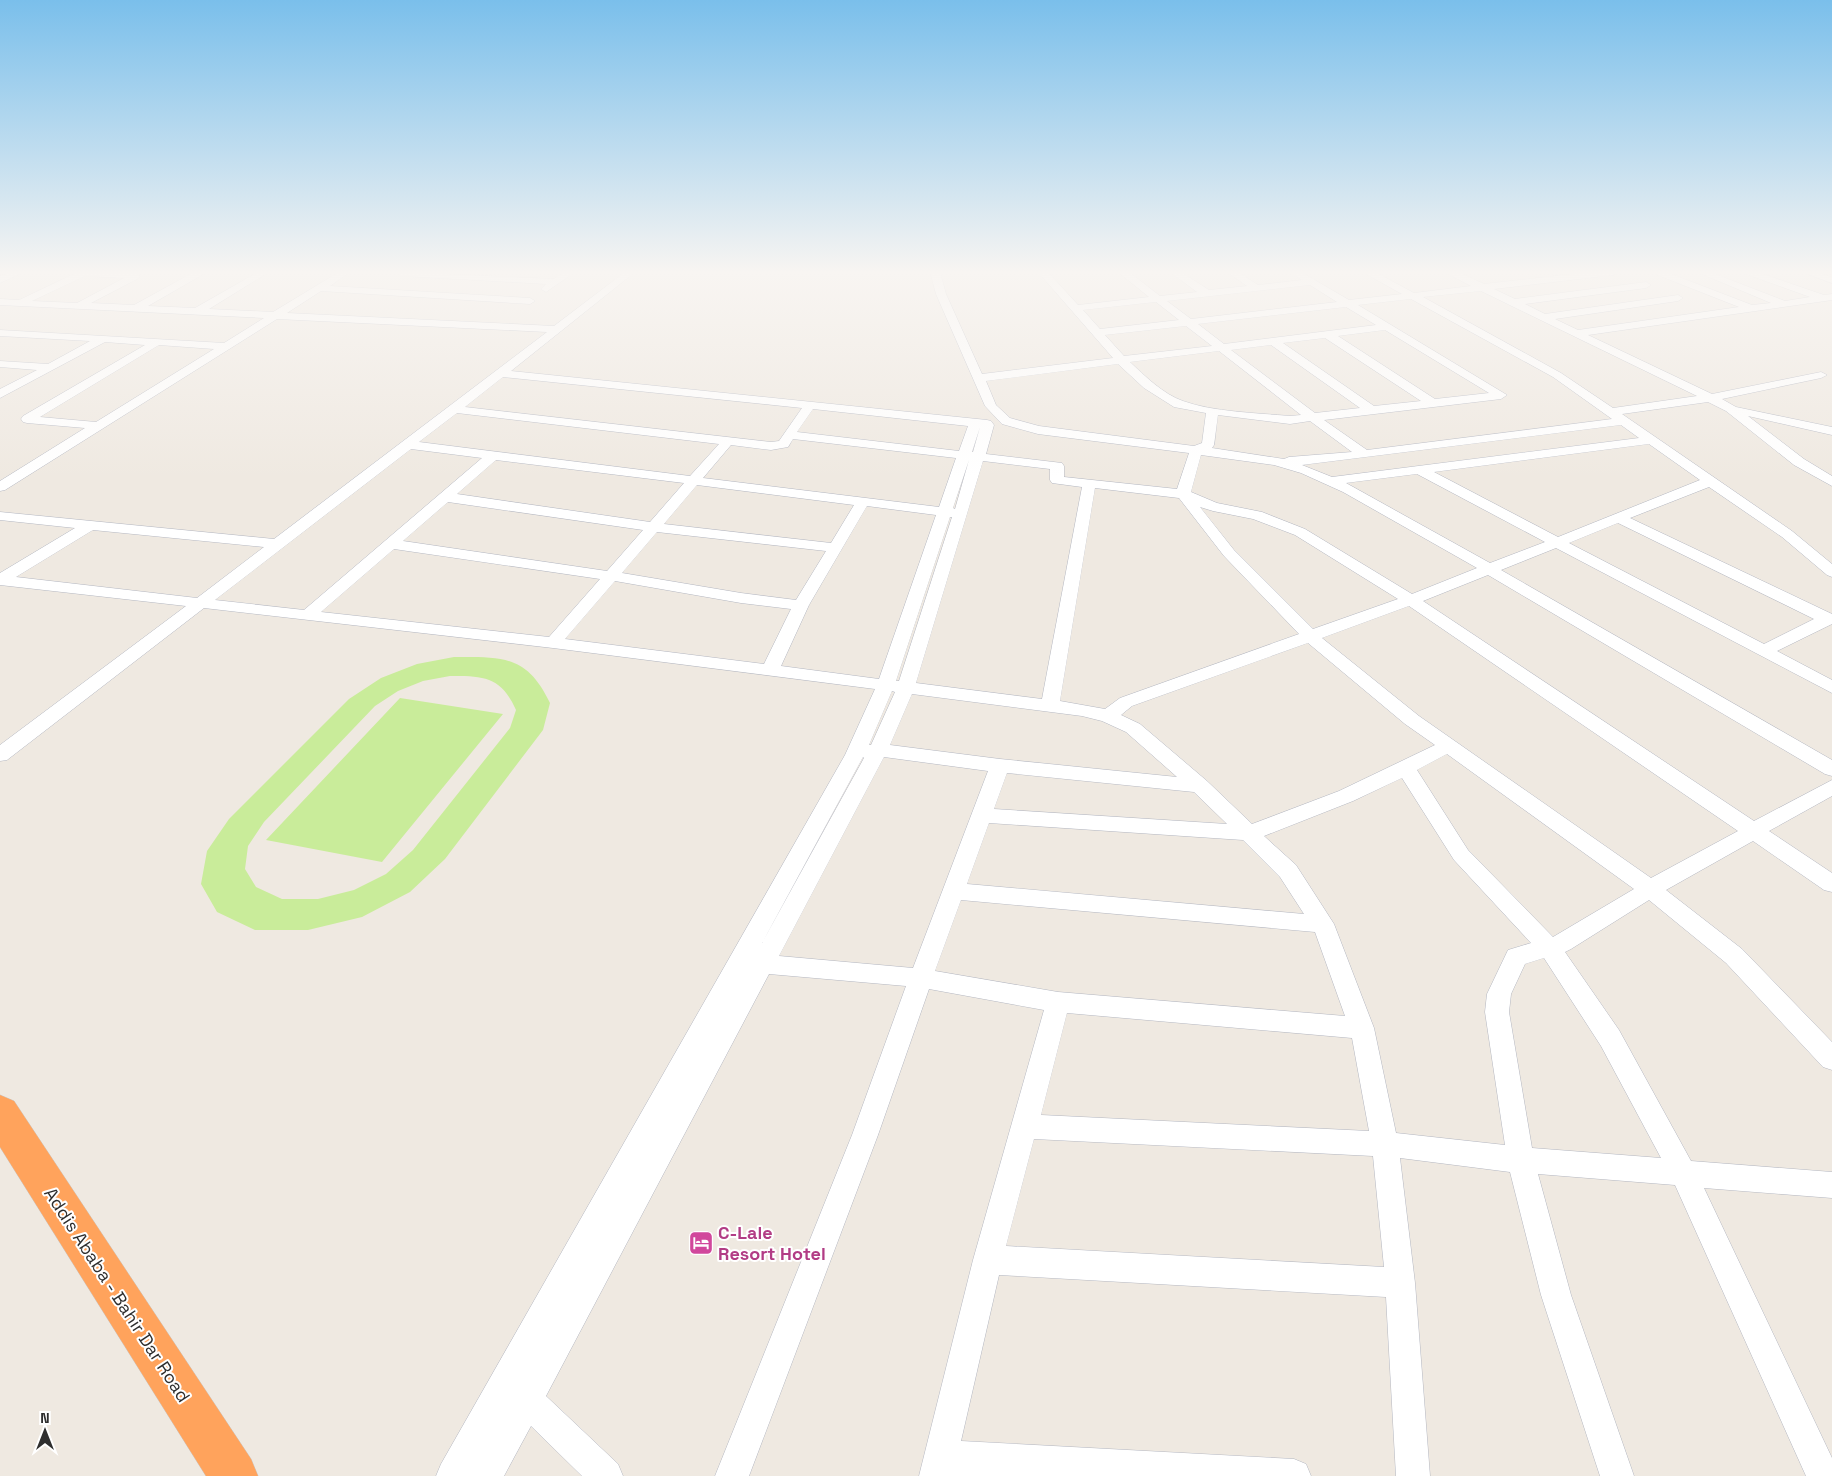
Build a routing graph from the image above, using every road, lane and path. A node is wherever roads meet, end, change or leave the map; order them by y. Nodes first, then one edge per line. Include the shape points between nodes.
1 (15, 341) edge
2 (100, 341) edge
3 (137, 341) edge
4 (235, 341) edge
5 (540, 341) edge
6 (962, 341) edge
7 (1104, 341) edge
8 (1213, 341) edge
9 (1283, 341) edge
10 (1337, 341) edge
11 (1411, 341) edge
12 (1495, 341) edge
13 (1594, 341) edge
14 (156, 342) junction
15 (1274, 342) junction
16 (7, 345) dead end
17 (227, 346) junction
18 (1222, 348) junction
19 (1122, 361) junction
20 (0, 364) edge
21 (50, 367) junction
22 (500, 374) junction
23 (1820, 375) dead end
24 (978, 378) junction
25 (1, 393) edge
26 (1712, 398) junction
27 (1433, 403) junction
28 (810, 405) junction
29 (1730, 408) junction
30 (454, 409) junction
31 (1372, 411) junction
32 (1212, 412) junction
33 (1611, 412) junction
34 (1313, 418) junction
35 (1623, 421) junction
36 (982, 424) junction
37 (98, 426) junction
38 (1038, 430) junction
39 (1832, 431) edge
40 (789, 435) junction
41 (1650, 440) junction
42 (727, 442) junction
43 (408, 445) junction
44 (1196, 450) junction
45 (1363, 453) junction
46 (493, 456) junction
47 (971, 457) junction
48 (1277, 462) junction
49 (1420, 470) junction
50 (1330, 481) junction
51 (1711, 481) junction
52 (693, 482) junction
53 (1832, 482) edge
54 (1089, 484) junction
55 (0, 487) edge
56 (1183, 494) junction
57 (446, 497) junction
58 (862, 503) junction
59 (951, 513) junction
60 (0, 516) edge
61 (1617, 517) junction
62 (89, 526) junction
63 (654, 526) junction
64 (1555, 541) junction
65 (276, 544) junction
66 (391, 544) junction
67 (835, 548) junction
68 (1488, 570) junction
69 (1832, 572) edge
70 (611, 576) junction
71 (0, 580) edge
72 (1411, 600) junction
73 (202, 602) junction
74 (802, 605) junction
75 (309, 614) junction
76 (1829, 619) edge
77 (1311, 637) junction
78 (553, 643) junction
79 (1764, 652) junction
80 (770, 671) junction
81 (895, 687) junction
82 (1832, 687) edge
83 (1050, 706) junction
84 (1108, 716) junction
85 (1448, 746) junction
86 (866, 752) junction
87 (0, 756) edge
88 (1000, 766) junction
89 (1406, 768) junction
90 (1832, 769) edge
91 (1200, 786) junction
92 (1832, 787) edge
93 (983, 815) junction
94 (1754, 830) junction
95 (1250, 833) junction
96 (1832, 884) edge
97 (1650, 888) junction
98 (952, 892) junction
99 (1323, 924) junction
100 (1549, 947) junction
101 (763, 964) junction
102 (921, 978) junction
103 (1058, 1002) junction
104 (1362, 1028) junction
105 (1832, 1059) edge
106 (0, 1113) edge
107 (1025, 1126) junction
108 (1385, 1144) junction
109 (1521, 1160) junction
110 (1683, 1173) junction
111 (1832, 1185) edge
112 (988, 1260) junction
113 (1400, 1283) junction
114 (527, 1400) junction
115 (947, 1469) edge
116 (234, 1476) edge
117 (452, 1476) edge
118 (486, 1476) edge
119 (606, 1476) edge
120 (732, 1476) edge
121 (1294, 1476) edge
122 (1413, 1476) edge
123 (1618, 1476) edge
124 (1823, 1476) edge

1 - 16 street
2 - 21 street
3 - 14 street
4 - 17 street
5 - 22 street
6 - 24 street
7 - 19 street
8 - 18 street
9 - 15 street
10 - 27 street
11 - 27 street via 1501,395
12 - 33 street via 1557,375
13 - 26 street
14 - 17 street
14 - 37 street via 27,419
15 - 18 street
15 - 31 street
17 - 37 street
18 - 19 street
18 - 34 street
19 - 24 street
19 - 32 street via 1148,385 1178,404
20 - 21 street
21 - 25 street
22 - 28 street
22 - 30 street
23 - 26 street
24 - 38 street via 991,406 1006,421
26 - 29 street
26 - 33 street
27 - 31 street
28 - 36 street
28 - 40 street
29 - 39 street
29 - 53 street via 1799,462
30 - 42 street
30 - 43 street
31 - 34 street
32 - 34 street via 1290,420
32 - 44 street via 1208,444
33 - 35 street
34 - 45 street
35 - 41 street
35 - 45 street
36 - 38 street
36 - 47 street
37 - 55 street
38 - 44 street
40 - 42 street via 783,444 771,446
40 - 47 street
41 - 49 street
41 - 51 street
42 - 52 street
43 - 46 street
43 - 65 street
44 - 48 street
44 - 56 street
45 - 48 street
46 - 52 street
46 - 57 street
47 - 54 street via 1057,466 1057,480
47 - 59 street
48 - 50 street
49 - 50 street
49 - 64 street
50 - 68 street
51 - 61 street
51 - 69 street via 1794,539
52 - 58 street
52 - 63 street
54 - 56 street
54 - 83 street
56 - 72 street via 1214,507 1257,515 1300,532
56 - 77 street via 1229,553
57 - 63 street
57 - 66 street
58 - 59 street
58 - 67 street
59 - 81 street
60 - 62 street
61 - 64 street
61 - 76 street
62 - 65 street
62 - 71 street
63 - 67 street
63 - 70 street
64 - 68 street
64 - 79 street
65 - 73 street
66 - 70 street
66 - 75 street
67 - 74 street
68 - 72 street
68 - 90 street
70 - 74 street
70 - 78 street
71 - 73 street
72 - 77 street
72 - 94 street
73 - 75 street
73 - 87 street
74 - 80 street
75 - 78 street
76 - 79 street
77 - 84 street via 1126,702
77 - 85 street
78 - 80 street
79 - 82 street
80 - 81 street
81 - 83 street
81 - 86 street
83 - 84 street
84 - 91 street via 1133,728
85 - 89 street
85 - 97 street
86 - 88 street
86 - 101 street
86 - 117 street
88 - 91 street
88 - 93 street
89 - 95 street via 1346,796
89 - 100 street via 1461,855
91 - 95 street
92 - 94 street
93 - 95 street
93 - 98 street
94 - 96 street
94 - 97 street
95 - 99 street via 1288,871
97 - 100 street via 1563,943
97 - 105 street via 1734,956
98 - 99 street
98 - 102 street
99 - 104 street
100 - 109 street via 1516,957 1499,994 1497,1012
100 - 110 street via 1610,1038
101 - 102 street
101 - 114 street
102 - 103 street
102 - 120 street via 865,1135
103 - 104 street
103 - 107 street
104 - 108 street
106 - 116 highway, Addis Ababa - Bahir Dar Road
107 - 108 street
107 - 112 street
108 - 109 street
108 - 113 street
109 - 110 street
109 - 123 street via 1556,1295
110 - 111 street
110 - 124 street
112 - 113 street
112 - 115 street
113 - 122 street
114 - 118 street
114 - 119 street
115 - 121 street

